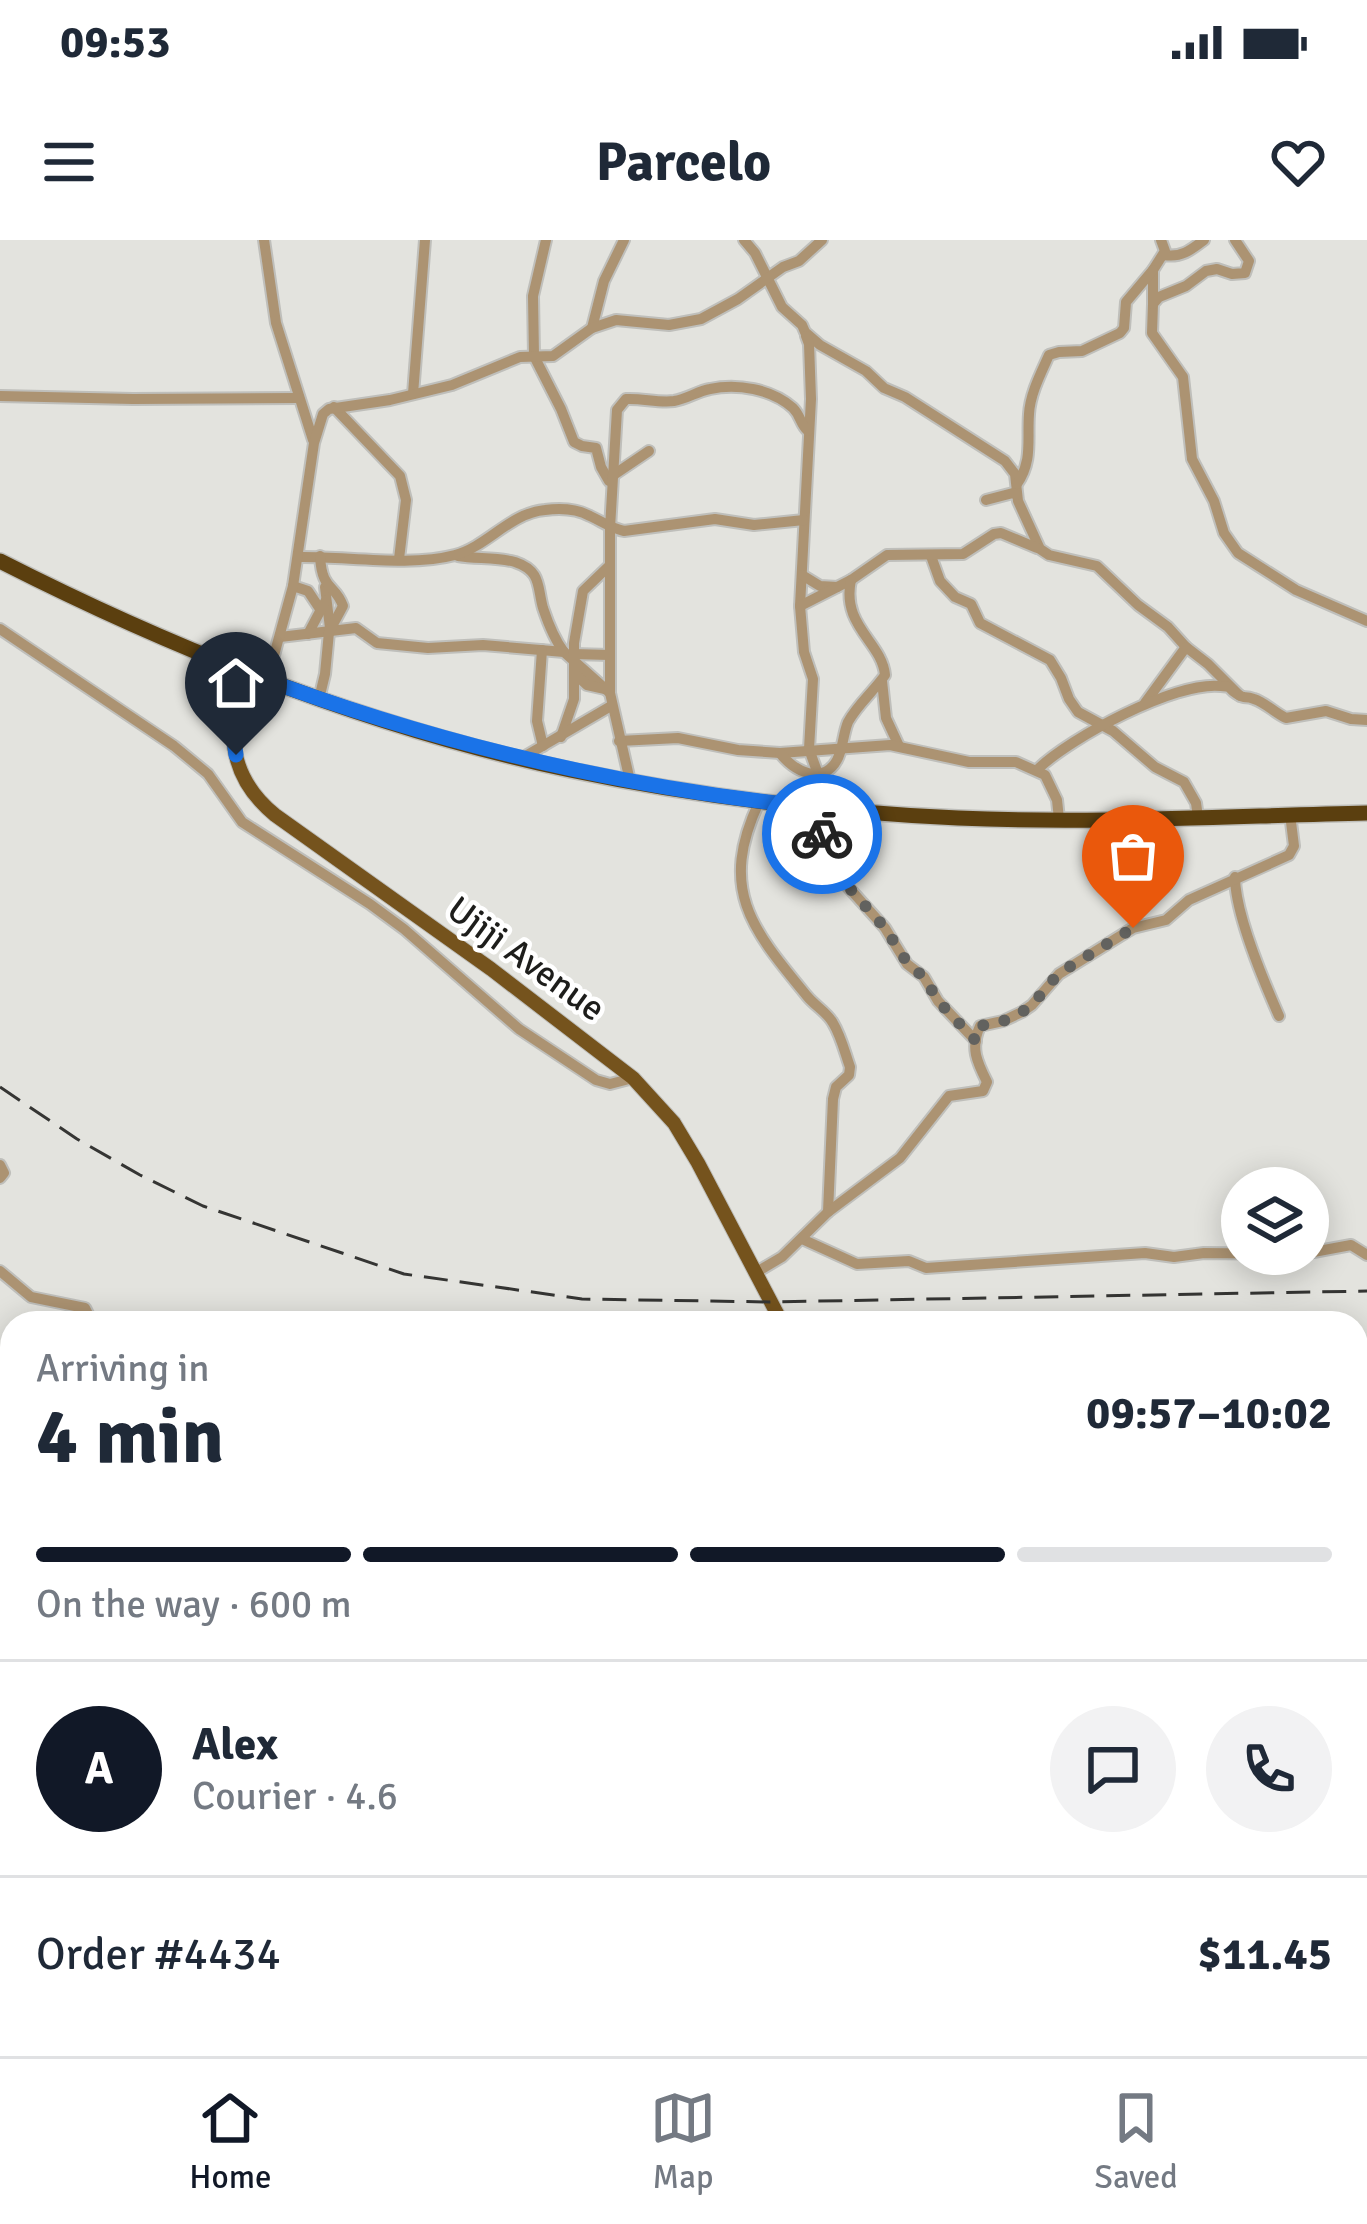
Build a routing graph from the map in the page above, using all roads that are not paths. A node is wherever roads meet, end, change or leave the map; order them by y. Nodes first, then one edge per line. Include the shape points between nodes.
1 (264, 240) edge
2 (425, 240) edge
3 (546, 240) edge
4 (624, 240) edge
5 (744, 240) edge
6 (822, 240) edge
7 (1161, 240) edge
8 (1204, 240) edge
9 (1235, 240) edge
10 (1164, 255) junction
11 (1153, 270) junction
12 (768, 278) junction
13 (1153, 304) junction
14 (592, 328) junction
15 (805, 332) junction
16 (533, 356) junction
17 (413, 394) junction
18 (0, 396) edge
19 (298, 398) junction
20 (334, 407) junction
21 (808, 431) junction
22 (314, 443) junction
23 (649, 451) dead end
24 (612, 479) junction
25 (1017, 489) junction
26 (986, 500) dead end
27 (803, 520) junction
28 (610, 528) junction
29 (478, 545) junction
30 (1040, 550) junction
31 (453, 555) junction
32 (320, 556) junction
33 (931, 556) junction
34 (298, 557) junction
35 (399, 559) junction
36 (0, 561) edge
37 (514, 562) junction
38 (609, 566) junction
39 (802, 575) junction
40 (292, 586) junction
41 (846, 587) junction
42 (326, 590) junction
43 (800, 606) junction
44 (320, 610) junction
45 (1367, 621) edge
46 (0, 628) edge
47 (330, 630) junction
48 (308, 634) junction
49 (280, 637) junction
50 (1186, 647) junction
51 (542, 650) junction
52 (570, 655) junction
53 (610, 655) junction
54 (243, 671) junction
55 (574, 674) junction
56 (267, 680) junction
57 (882, 680) junction
58 (609, 696) junction
59 (1240, 696) junction
60 (319, 700) junction
61 (1144, 705) junction
62 (1367, 720) edge
63 (1102, 725) junction
64 (560, 737) junction
65 (619, 741) junction
66 (542, 746) junction
67 (899, 746) junction
68 (809, 749) junction
69 (840, 749) junction
70 (780, 753) junction
71 (522, 758) junction
72 (1038, 770) junction
73 (818, 774) junction
74 (630, 781) junction
75 (759, 802) junction
76 (822, 808) junction
77 (1367, 813) edge
78 (1290, 814) junction
79 (1198, 817) junction
80 (1059, 819) junction
81 (1235, 878) junction
82 (1279, 1016) dead end
83 (976, 1041) junction
84 (633, 1078) junction
85 (0, 1165) edge
86 (0, 1178) edge
87 (828, 1212) junction
88 (802, 1240) junction
89 (1329, 1249) edge
90 (1221, 1253) edge
91 (1367, 1255) edge
92 (0, 1271) edge
93 (755, 1273) junction
94 (86, 1311) edge
95 (776, 1311) edge

1 - 19 street
2 - 17 street
3 - 16 street via 532,296
4 - 14 street
5 - 12 street
6 - 12 street
7 - 10 street
8 - 10 street
9 - 13 street via 1249,261 1245,273 1206,271
10 - 11 street
11 - 13 street
11 - 25 street via 1126,302 1120,333 1082,351 1048,355 1029,409 1029,452
12 - 14 street via 701,320 616,320
12 - 15 street
13 - 45 street via 1152,333 1183,376 1192,459 1231,544 1283,583
14 - 16 street via 558,354
15 - 21 street
15 - 25 street via 998,456
16 - 17 street
16 - 24 street via 574,442 596,448
17 - 20 street
18 - 19 street
19 - 22 street
20 - 22 street via 323,414
20 - 35 street via 400,476 406,511
21 - 24 street via 791,406 766,392 710,389 670,401 626,400 615,418
21 - 27 street
22 - 34 street
23 - 24 street
24 - 28 street
25 - 26 street
25 - 30 street
27 - 28 street
27 - 39 street
28 - 29 street via 582,512 542,510
28 - 38 street
29 - 31 street
29 - 37 street
30 - 33 street via 1000,533 963,554
30 - 50 street via 1097,566
31 - 35 street
31 - 37 street
32 - 34 street
32 - 35 street
32 - 42 street
33 - 41 street via 887,555
33 - 63 street via 940,581 971,604 980,623 1051,660 1072,706
34 - 40 street
36 - 54 highway
37 - 52 street via 538,581 554,637
38 - 52 street via 583,590
38 - 53 street
39 - 41 street
39 - 43 street
40 - 44 street via 308,591
40 - 49 street
41 - 43 street
41 - 57 street via 858,628 885,668
42 - 44 street
42 - 47 street
43 - 68 street via 813,679
44 - 48 street
46 - 84 street via 196,763 242,822 404,929 519,1029 596,1080
47 - 48 street
47 - 51 street via 356,628 377,643 428,648
47 - 60 street
48 - 49 street
49 - 56 street
50 - 59 street
50 - 61 street
51 - 52 street
51 - 66 street
52 - 53 street
52 - 55 street
52 - 58 street
53 - 58 street
54 - 56 highway
54 - 84 main road, Ujiji Avenue via 232,733 263,805
55 - 58 street
55 - 64 street
56 - 60 highway
57 - 67 street
57 - 69 street via 849,720
58 - 64 street
58 - 65 street
59 - 61 street via 1206,686
59 - 62 street via 1286,718 1326,711
60 - 71 highway
61 - 63 street
63 - 72 street
63 - 79 street via 1187,786
64 - 66 street
65 - 70 street via 678,738
65 - 74 street
66 - 71 street
67 - 69 street
67 - 72 street
68 - 69 street
68 - 70 street
68 - 73 street
69 - 73 street via 835,764
70 - 73 street via 794,768
71 - 74 highway
72 - 80 street via 1052,785
74 - 75 highway
75 - 76 highway
75 - 87 street via 741,862 746,909 833,1022 850,1067 834,1091
76 - 80 highway
76 - 83 street via 832,868
77 - 78 highway
78 - 79 highway
78 - 81 street via 1288,855
79 - 80 highway
81 - 82 street
81 - 83 street via 1069,968 1032,1005 980,1026
83 - 87 street via 983,1091 949,1096 901,1159
84 - 93 main road, Ujiji Avenue via 674,1123
85 - 86 street
87 - 88 street
88 - 90 street via 857,1264 931,1268
88 - 93 street
89 - 91 street via 1352,1245
92 - 94 street via 31,1297
93 - 95 main road, Ujiji Avenue

